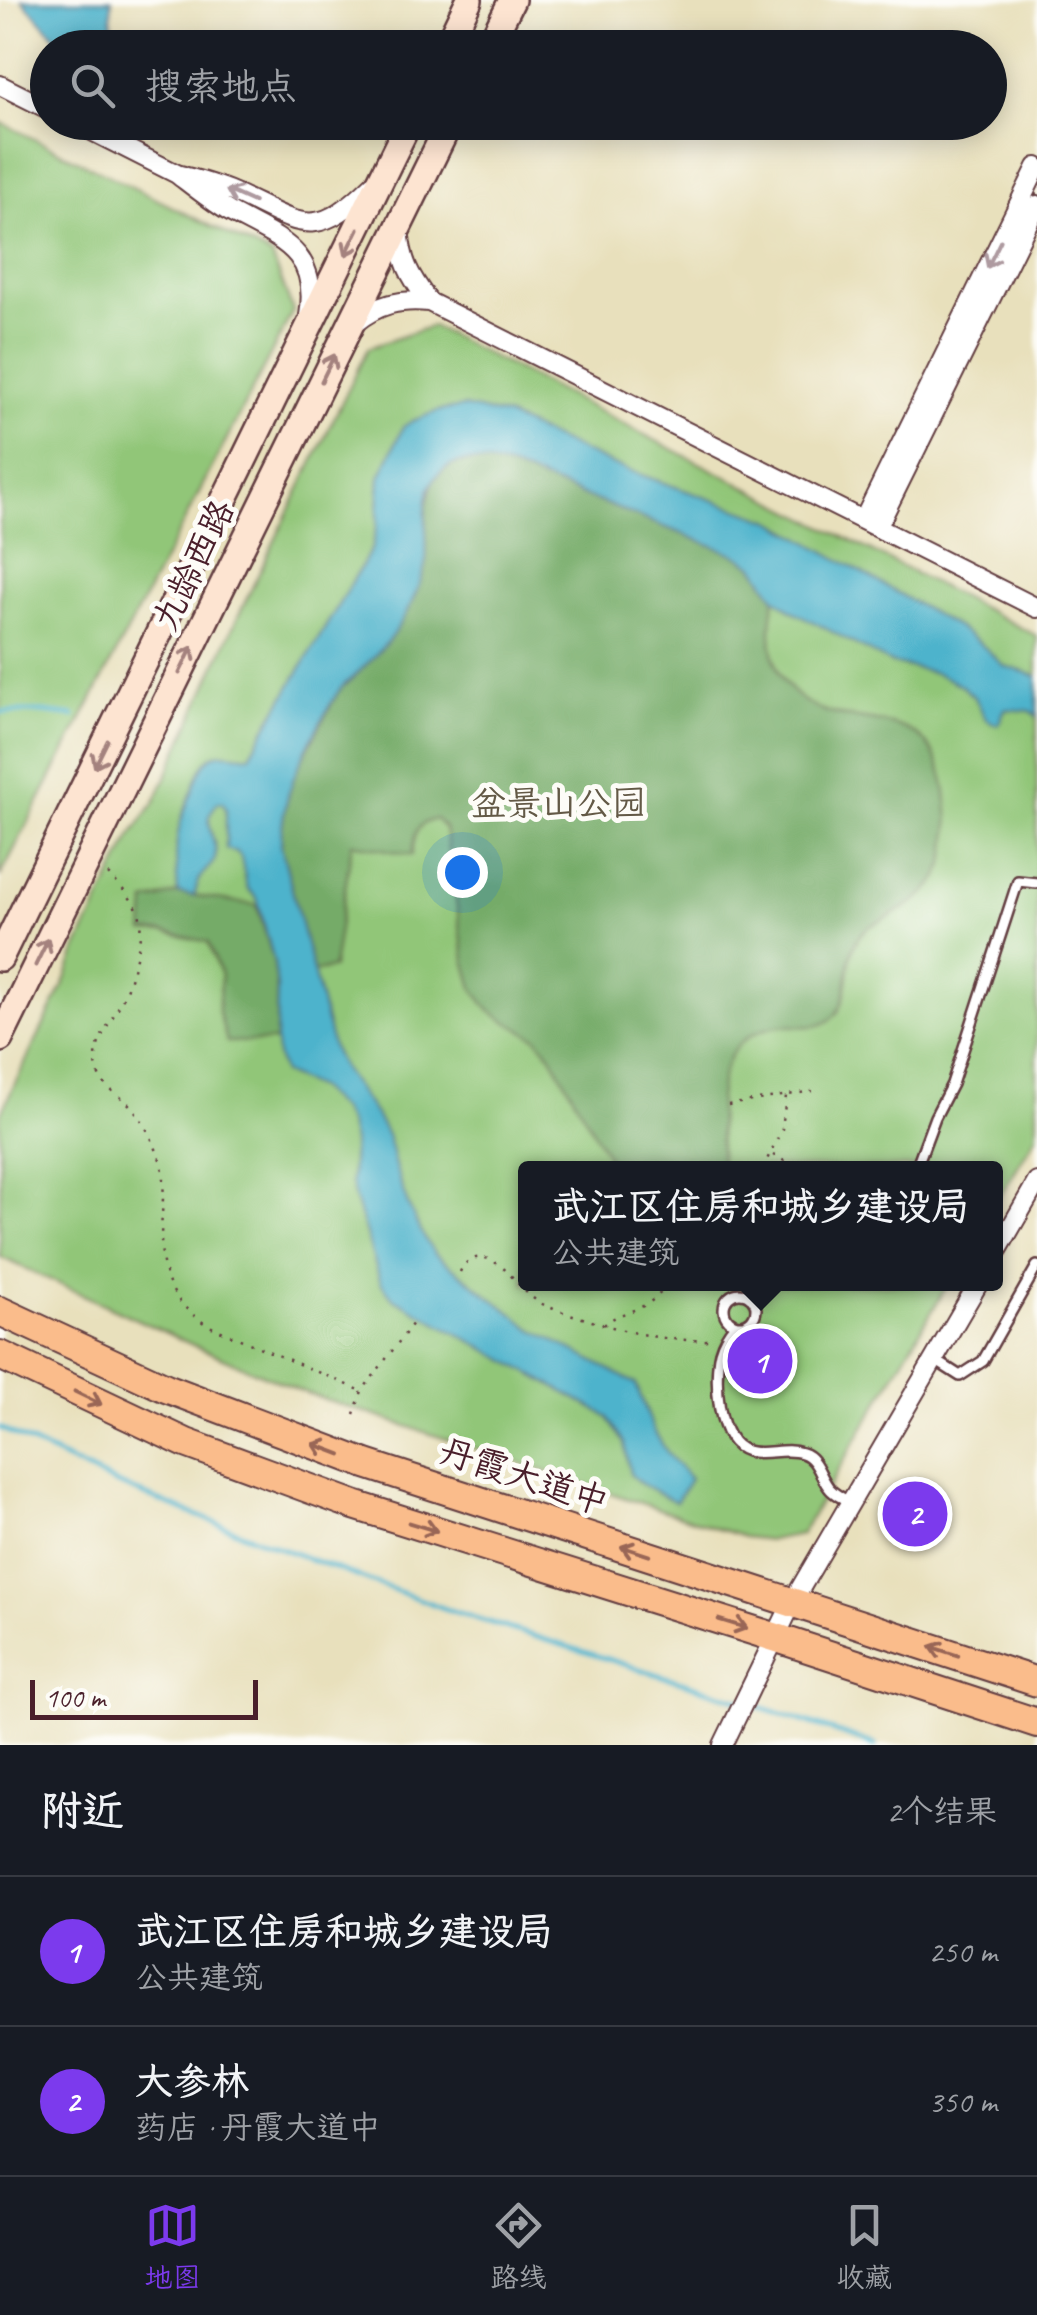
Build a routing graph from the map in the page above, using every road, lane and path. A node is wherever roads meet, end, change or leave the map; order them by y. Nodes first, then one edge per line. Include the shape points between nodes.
1 (469, 0) edge
2 (512, 0) edge
3 (455, 30) edge
4 (497, 30) edge
5 (0, 86) edge
6 (30, 100) edge
7 (110, 140) edge
8 (400, 140) edge
9 (441, 140) edge
10 (1037, 167) edge
11 (384, 173) junction
12 (178, 174) junction
13 (1037, 205) edge
14 (399, 225) junction
15 (430, 302) junction
16 (347, 330) junction
17 (305, 339) junction
18 (871, 523) junction
19 (1037, 608) edge
20 (108, 874) dead end
21 (1037, 883) edge
22 (0, 958) edge
23 (0, 1040) edge
24 (812, 1091) dead end
25 (786, 1094) junction
26 (728, 1105) dead end
27 (774, 1154) dead end
28 (766, 1161) edge
29 (786, 1161) edge
30 (918, 1161) edge
31 (1037, 1182) edge
32 (1003, 1241) edge
33 (1037, 1266) edge
34 (460, 1272) dead end
35 (518, 1283) edge
36 (525, 1291) edge
37 (662, 1291) edge
38 (756, 1291) edge
39 (974, 1291) edge
40 (750, 1297) junction
41 (7, 1312) edge
42 (416, 1319) dead end
43 (604, 1325) junction
44 (735, 1325) junction
45 (728, 1334) junction
46 (2, 1357) edge
47 (934, 1359) junction
48 (362, 1391) junction
49 (182, 1394) junction
50 (354, 1414) dead end
51 (169, 1436) junction
52 (850, 1502) junction
53 (793, 1601) junction
54 (774, 1637) junction
55 (1037, 1682) edge
56 (1037, 1723) edge
57 (722, 1745) edge

1 - 3 main road
2 - 4 main road
5 - 6 street
7 - 12 street
8 - 11 main road, 九龄西路
9 - 14 main road, 九龄西路
10 -> 18 street
11 -> 12 street via 333,217 296,223
11 -> 17 main road, 九龄西路
12 - 17 street via 304,262 311,286
13 - 18 street
14 - 15 street via 408,273
14 - 16 main road, 九龄西路
15 - 16 street via 384,305
15 - 18 street
23 -> 16 main road, 九龄西路
17 -> 22 main road, 九龄西路
18 - 19 street
20 - 48 path via 138,912 140,929 126,992 97,1049 97,1072 138,1115 162,1164 165,1277 207,1326
21 - 30 lane via 1018,881 957,1070
24 - 25 path
25 - 26 path
25 - 28 path via 782,1129
27 - 29 path
31 - 32 street
33 - 47 lane via 982,1362 960,1376
34 - 35 path via 480,1257 502,1266
36 - 43 path via 544,1305
37 - 43 path
38 - 40 lane
39 - 47 street
40 - 44 lane via 755,1315
40 - 44 lane via 737,1294 726,1302 725,1316
41 - 49 main road, 丹霞大道中
42 - 48 path
43 - 45 path via 675,1341
44 - 45 lane
45 - 52 lane via 718,1380 730,1436 749,1452 802,1453 832,1492
46 -> 51 main road
47 - 52 street
48 - 50 path
49 - 51 main road via 160,1407 159,1422
53 -> 49 main road, 丹霞大道中 via 366,1464
51 -> 54 main road via 354,1505
52 - 53 street
53 - 54 street
55 -> 53 main road, 丹霞大道中
54 - 56 main road
54 - 57 street

